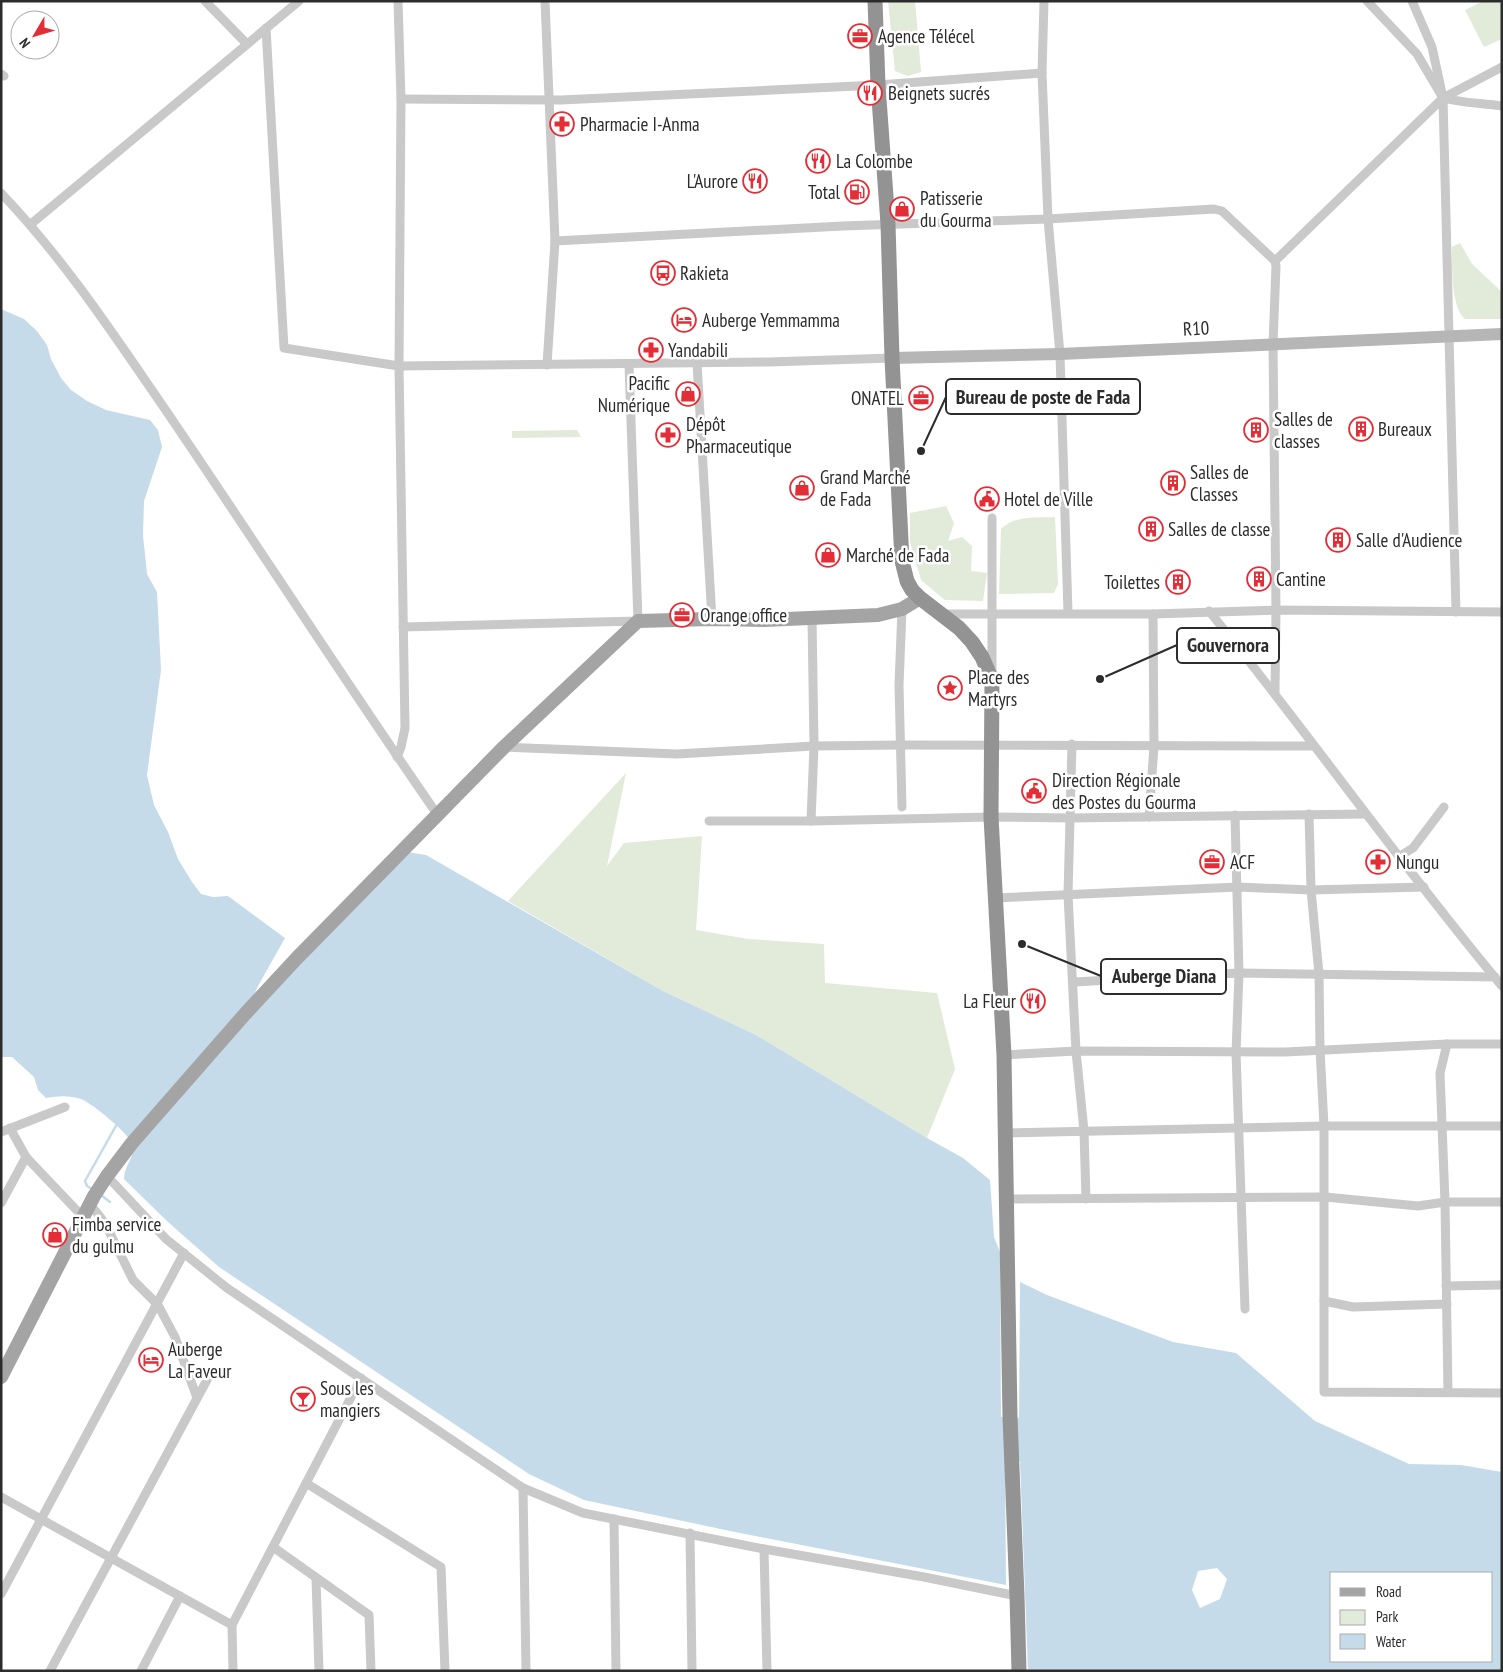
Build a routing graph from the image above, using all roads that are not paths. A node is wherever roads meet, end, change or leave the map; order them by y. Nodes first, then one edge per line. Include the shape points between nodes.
1 (205, 1) edge
2 (299, 1) edge
3 (398, 1) edge
4 (545, 1) edge
5 (875, 1) edge
6 (1044, 1) edge
7 (1367, 1) edge
8 (1412, 1) edge
9 (266, 28) junction
10 (247, 44) junction
11 (1502, 67) edge
12 (1042, 73) junction
13 (878, 85) junction
14 (1443, 98) junction
15 (401, 99) junction
16 (549, 100) junction
17 (1502, 106) edge
18 (1, 193) edge
19 (1048, 219) junction
20 (31, 224) junction
21 (888, 224) junction
22 (555, 241) junction
23 (1275, 261) junction
24 (1502, 334) edge
25 (1448, 336) junction
26 (1272, 344) junction
27 (1060, 354) junction
28 (892, 358) junction
29 (697, 363) junction
30 (629, 364) junction
31 (547, 365) junction
32 (398, 366) junction
33 (992, 518) dead end
34 (920, 598) junction
35 (902, 609) junction
36 (1276, 610) junction
37 (1209, 611) junction
38 (1456, 612) junction
39 (1502, 612) edge
40 (1068, 613) junction
41 (942, 614) junction
42 (1153, 614) junction
43 (992, 615) junction
44 (812, 618) junction
45 (712, 619) junction
46 (638, 621) junction
47 (403, 627) junction
48 (992, 680) junction
49 (1275, 692) junction
50 (1072, 744) junction
51 (900, 745) junction
52 (814, 746) junction
53 (991, 746) junction
54 (1154, 746) junction
55 (1313, 746) junction
56 (504, 747) junction
57 (397, 757) junction
58 (902, 807) dead end
59 (1444, 808) dead end
60 (437, 814) junction
61 (1309, 814) junction
62 (1365, 814) junction
63 (1235, 815) junction
64 (1150, 816) junction
65 (991, 817) junction
66 (1070, 818) junction
67 (709, 821) dead end
68 (811, 821) junction
69 (1400, 856) junction
70 (1238, 888) junction
71 (1424, 888) junction
72 (1311, 890) junction
73 (1068, 895) junction
74 (995, 898) junction
75 (1239, 973) junction
76 (1319, 974) junction
77 (1495, 977) junction
78 (1074, 982) junction
79 (1502, 986) edge
80 (1447, 1044) junction
81 (1502, 1044) edge
82 (1320, 1049) junction
83 (1076, 1051) junction
84 (1236, 1053) junction
85 (1004, 1055) junction
86 (64, 1108) dead end
87 (1324, 1126) junction
88 (1442, 1126) junction
89 (1502, 1126) edge
90 (1238, 1128) junction
91 (6, 1130) edge
92 (1084, 1132) junction
93 (1006, 1133) junction
94 (26, 1157) junction
95 (97, 1191) junction
96 (1325, 1197) junction
97 (1242, 1198) junction
98 (1007, 1199) junction
99 (1086, 1199) junction
100 (1445, 1202) junction
101 (1502, 1202) edge
102 (1, 1203) edge
103 (83, 1217) junction
104 (184, 1253) junction
105 (1502, 1285) edge
106 (1446, 1286) junction
107 (1324, 1301) junction
108 (1447, 1304) junction
109 (158, 1305) junction
110 (1244, 1309) dead end
111 (1, 1377) edge
112 (208, 1378) dead end
113 (361, 1378) junction
114 (1448, 1392) junction
115 (1502, 1393) edge
116 (197, 1398) junction
117 (306, 1483) junction
118 (523, 1488) junction
119 (1, 1497) edge
120 (41, 1519) junction
121 (614, 1519) junction
122 (690, 1533) junction
123 (273, 1547) junction
124 (764, 1548) junction
125 (111, 1558) junction
126 (316, 1578) junction
127 (1, 1594) edge
128 (180, 1596) junction
129 (1017, 1596) junction
130 (232, 1625) junction
131 (148, 1657) junction
132 (50, 1671) edge
133 (141, 1671) edge
134 (148, 1671) edge
135 (233, 1671) edge
136 (319, 1671) edge
137 (371, 1671) edge
138 (445, 1671) edge
139 (526, 1671) edge
140 (616, 1671) edge
141 (692, 1671) edge
142 (767, 1671) edge
143 (1019, 1671) edge

1 - 10 street
2 - 9 street
3 - 15 street
4 - 16 street
5 - 13 highway
6 - 12 street
7 - 14 street via 1417,54
8 - 14 street via 1432,47
9 - 10 street
9 - 32 street via 284,348
10 - 20 street
11 - 14 street
12 - 13 street
12 - 19 street
13 - 16 street
13 - 21 highway
14 - 17 street via 1461,103
14 - 23 street
14 - 25 street
15 - 16 street
15 - 32 street
16 - 22 street
18 - 20 street
19 - 21 street
19 - 23 street via 1214,209 1222,211
19 - 27 street
20 - 57 street via 105,322
21 - 22 street
21 - 28 highway
22 - 31 street
23 - 26 street
24 - 25 main road, R10
25 - 26 main road, R10
25 - 38 street
26 - 27 main road, R10
26 - 36 street
27 - 28 main road, R10
27 - 40 street
28 - 29 street
28 - 34 highway via 902,561 907,581
29 - 30 street
29 - 45 street
30 - 31 street
30 - 46 street
31 - 32 street
32 - 47 street
33 - 43 street
34 - 35 main road
34 - 41 highway
35 - 44 main road via 878,615
35 - 51 street
36 - 37 street
36 - 38 street
36 - 49 street
37 - 42 street
37 - 49 street
38 - 39 street
40 - 42 street
40 - 43 street
41 - 43 street
41 - 48 highway via 972,642
42 - 54 street
43 - 48 street
44 - 45 main road
44 - 52 street
45 - 46 main road
46 - 47 street
46 - 56 main road
47 - 57 street via 405,728
48 - 53 highway
49 - 55 street
50 - 53 street
50 - 54 street
50 - 66 street
51 - 52 street
51 - 53 street
51 - 58 street
52 - 56 street via 677,754
52 - 68 street
53 - 65 highway
54 - 55 street
54 - 64 street
55 - 62 street
56 - 60 main road
57 - 60 street
59 - 69 street via 1413,848
60 - 95 main road via 252,1007 132,1143
61 - 62 street
61 - 63 street
61 - 72 street
62 - 69 street
63 - 64 street
63 - 70 street
64 - 66 street
65 - 66 street
65 - 68 street
65 - 74 highway
66 - 73 street
67 - 68 street
69 - 71 street
70 - 72 street
70 - 73 street
70 - 75 street
71 - 72 street
71 - 77 street
72 - 76 street
73 - 74 street
73 - 78 street
74 - 85 highway
75 - 76 street
75 - 78 street
75 - 84 street
76 - 77 street
76 - 82 street
77 - 79 street
78 - 83 street
80 - 81 street
80 - 82 street
80 - 88 street via 1440,1073
82 - 84 street
82 - 87 street
83 - 84 street
83 - 85 street
83 - 92 street
84 - 90 street
85 - 93 highway
86 - 91 street
87 - 88 street
87 - 90 street
87 - 96 street
88 - 89 street
88 - 100 street
90 - 92 street
90 - 97 street
91 - 94 street
92 - 93 street
92 - 99 street
93 - 98 highway
94 - 102 street
94 - 103 street
95 - 103 main road
95 - 104 street
95 - 109 street via 105,1223 133,1280
96 - 97 street
96 - 100 street via 1418,1206
96 - 107 street
97 - 99 street
97 - 110 street
98 - 99 street
98 - 129 highway
100 - 101 street
100 - 106 street
103 - 111 main road
104 - 109 street
104 - 113 street via 227,1288
105 - 106 street
106 - 108 street
107 - 108 street via 1353,1307
107 - 114 street via 1324,1392
108 - 114 street
109 - 116 street via 175,1337
109 - 120 street
112 - 116 street
113 - 117 street
113 - 118 street
114 - 115 street
116 - 125 street
117 - 123 street
117 - 138 street via 441,1567
118 - 121 street via 583,1513
118 - 139 street
119 - 120 street
120 - 125 street
120 - 127 street
121 - 122 street
121 - 140 street
122 - 124 street
122 - 141 street
123 - 126 street
123 - 130 street
124 - 129 street
124 - 142 street
125 - 128 street
125 - 132 street
126 - 136 street
126 - 137 street via 369,1615
128 - 130 street
128 - 131 street
129 - 143 highway
130 - 135 street
131 - 133 street
131 - 134 street

